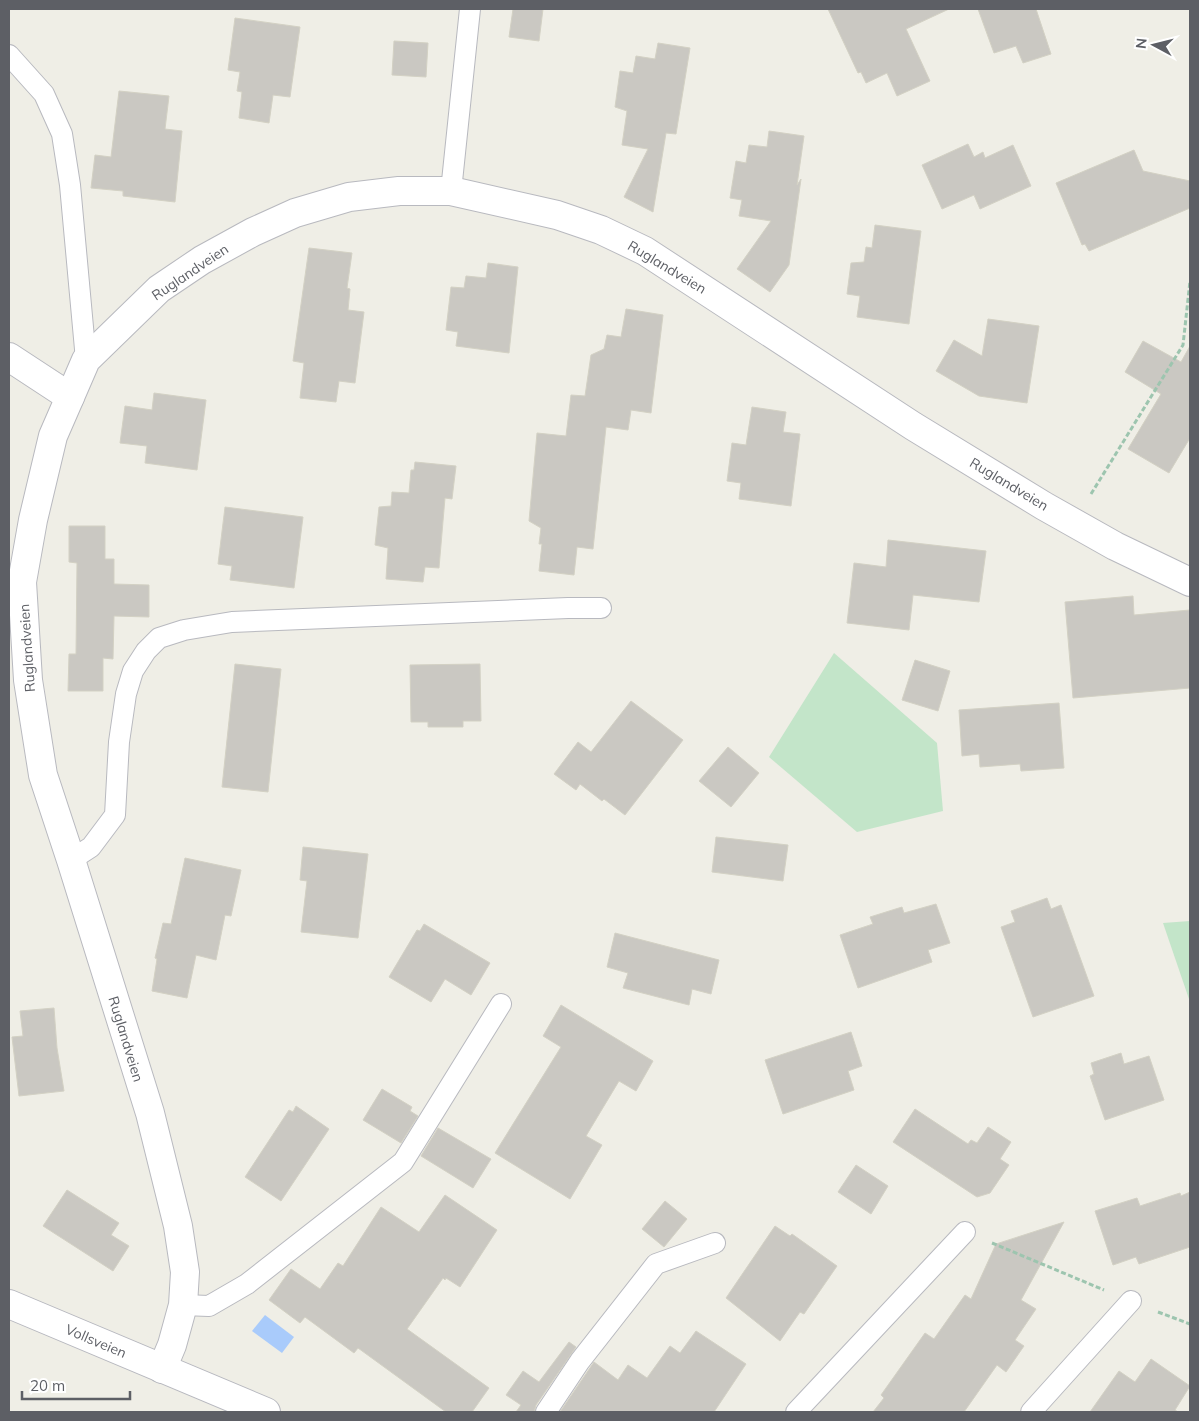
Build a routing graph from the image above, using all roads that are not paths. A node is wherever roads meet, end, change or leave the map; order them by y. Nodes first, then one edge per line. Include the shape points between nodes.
1 (470, 9) edge
2 (9, 55) edge
3 (451, 191) junction
4 (9, 357) edge
5 (86, 360) junction
6 (70, 397) junction
7 (16, 582) edge
8 (1190, 582) edge
9 (601, 608) dead end
10 (71, 860) junction
11 (501, 1004) dead end
12 (965, 1232) road end
13 (715, 1243) dead end
14 (1131, 1301) road end
15 (9, 1304) edge
16 (183, 1305) junction
17 (162, 1369) junction
18 (266, 1412) edge
19 (546, 1412) edge
20 (796, 1412) edge
21 (1031, 1412) edge

1 - 3 lane
2 - 5 lane via 44,94 62,134 70,185
3 - 5 street, Ruglandveien via 399,191 349,197 295,213 253,232 202,260 159,289
3 - 8 street, Ruglandveien via 557,215 601,230 645,252 913,426 1044,506 1115,546
4 - 6 street
5 - 6 street, Ruglandveien
6 - 7 street, Ruglandveien via 53,436
7 - 10 street, Ruglandveien via 43,775
9 - 10 lane via 232,622 159,638 133,671 126,694 119,742 115,816 91,847
10 - 16 street, Ruglandveien via 152,1123 178,1226 185,1272
11 - 16 lane via 403,1162 247,1284 209,1306
12 - 20 lane
13 - 19 lane via 656,1264 580,1361
14 - 21 lane
15 - 17 street, Vollsveien
16 - 17 street, Ruglandveien
17 - 18 street, Vollsveien

